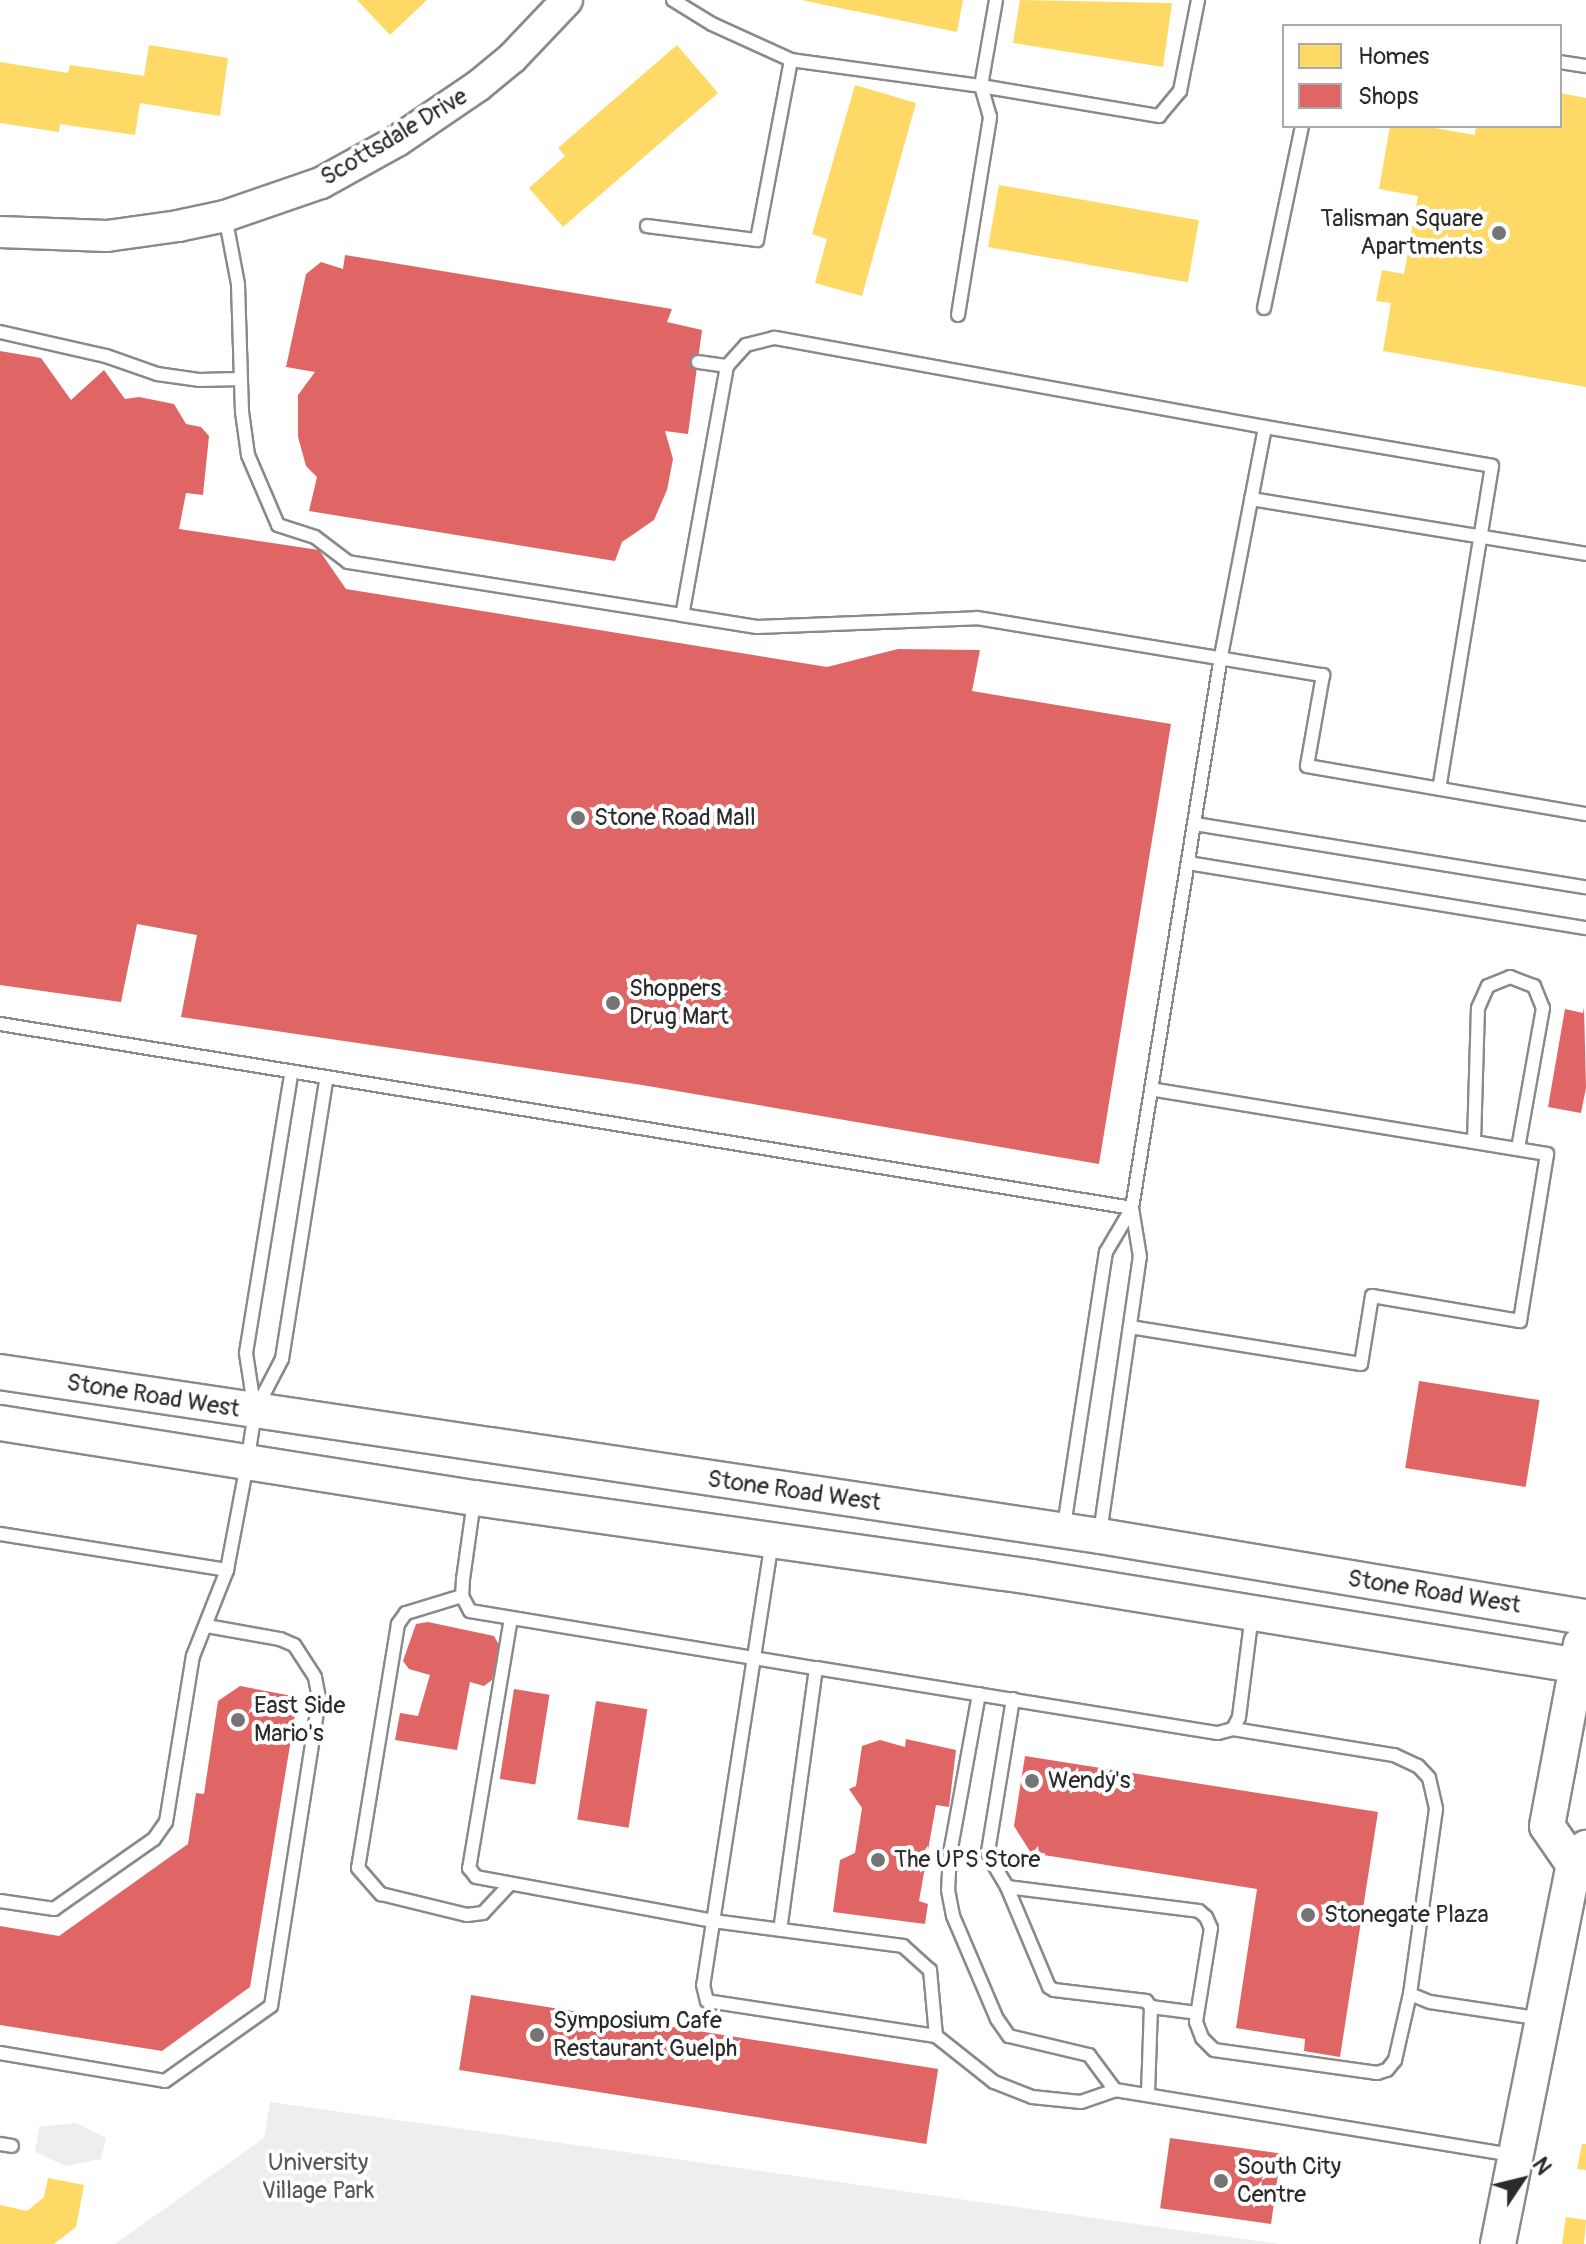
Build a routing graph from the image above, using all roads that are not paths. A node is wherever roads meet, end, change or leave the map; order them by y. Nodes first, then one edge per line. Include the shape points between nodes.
1 (567, 0) edge
2 (673, 0) edge
3 (996, 0) edge
4 (1198, 0) edge
5 (791, 60) junction
6 (1562, 62) edge
7 (1586, 66) edge
8 (981, 86) junction
9 (1302, 128) edge
10 (225, 216) junction
11 (647, 226) dead end
12 (0, 232) edge
13 (1264, 308) dead end
14 (958, 315) dead end
15 (0, 332) edge
16 (698, 362) dead end
17 (727, 366) junction
18 (240, 379) junction
19 (1265, 427) junction
20 (1251, 499) junction
21 (1481, 536) junction
22 (1586, 554) edge
23 (682, 615) junction
24 (1221, 656) junction
25 (1439, 789) junction
26 (1586, 814) edge
27 (1195, 824) junction
28 (1188, 863) junction
29 (1586, 887) edge
30 (1586, 928) edge
31 (0, 1024) edge
32 (291, 1074) junction
33 (326, 1080) junction
34 (1151, 1089) junction
35 (1474, 1142) junction
36 (1518, 1149) junction
37 (1132, 1208) junction
38 (1130, 1327) junction
39 (0, 1372) edge
40 (255, 1412) junction
41 (0, 1423) edge
42 (247, 1464) junction
43 (475, 1498) junction
44 (1063, 1531) junction
45 (0, 1534) edge
46 (1100, 1536) junction
47 (772, 1539) junction
48 (227, 1570) junction
49 (1032, 1577) junction
50 (462, 1596) junction
51 (1252, 1612) junction
52 (511, 1618) junction
53 (1586, 1618) edge
54 (207, 1626) junction
55 (754, 1656) junction
56 (1582, 1666) edge
57 (816, 1668) junction
58 (979, 1694) junction
59 (1013, 1699) junction
60 (1233, 1729) junction
61 (1580, 1857) edge
62 (510, 1884) junction
63 (1007, 1887) junction
64 (0, 1901) edge
65 (713, 1921) junction
66 (780, 1930) junction
67 (1410, 1994) junction
68 (1151, 2007) junction
69 (1197, 2013) junction
70 (1543, 2019) junction
71 (936, 2036) junction
72 (0, 2053) edge
73 (1115, 2090) junction
74 (1148, 2095) junction
75 (1515, 2155) junction
76 (1498, 2244) edge

1 - 10 street, Scottsdale Drive via 512,58 440,114 321,183
2 - 5 lane
3 - 8 lane
4 - 8 lane via 1180,91 1159,116
5 - 8 lane
5 - 11 lane via 757,240
6 - 7 lane
8 - 14 lane via 990,117
9 - 13 lane
10 - 12 street, Scottsdale Drive via 107,236
10 - 18 lane via 238,284
15 - 18 lane via 106,356 157,374
16 - 17 lane
17 - 19 lane via 746,345 774,338
17 - 23 lane
18 - 23 lane via 248,455 278,525 315,537 348,562
19 - 20 lane
19 - 21 lane via 1492,466
20 - 21 lane
20 - 24 lane
21 - 22 lane
21 - 25 lane
23 - 24 lane via 757,627 977,618
24 - 25 lane via 1323,675 1307,766
24 - 27 lane
25 - 26 lane
27 - 28 lane
27 - 29 lane
28 - 30 lane
28 - 34 lane
31 - 32 lane
32 - 33 lane
32 - 40 lane via 246,1353
33 - 37 lane
33 - 40 lane via 282,1359
34 - 35 lane
34 - 37 lane
35 - 36 lane
35 - 36 lane via 1478,1008 1488,986 1510,977 1534,986 1543,1008
36 - 38 lane via 1547,1154 1520,1321 1372,1296 1361,1364
37 - 38 lane via 1140,1257
37 - 44 lane via 1106,1252
38 - 46 lane
39 - 40 main road, Stone Road West
40 - 42 lane
40 - 44 main road, Stone Road West
41 - 42 main road, Stone Road West
42 - 43 main road, Stone Road West
42 - 48 lane
43 - 47 main road, Stone Road West
43 - 50 lane
44 - 46 main road, Stone Road West
45 - 48 lane
46 - 49 main road via 1072,1559
46 - 53 main road, Stone Road West
47 - 49 main road, Stone Road West
47 - 55 lane
48 - 54 lane
49 - 51 main road, Stone Road West
50 - 52 lane via 470,1611
50 - 62 lane via 406,1613 398,1624 358,1868 381,1894 467,1915 483,1913
51 - 56 main road, Stone Road West
51 - 60 lane
52 - 55 lane
52 - 62 lane via 469,1868 476,1877
53 - 56 main road
54 - 64 lane via 193,1656 162,1830 54,1909
54 - 72 lane via 294,1645 315,1677 319,1698 271,2006 165,2081
55 - 57 lane
55 - 65 lane
56 - 61 main road via 1547,1826
57 - 58 lane
57 - 66 lane
58 - 59 lane
58 - 73 lane via 950,1853 953,1916 1004,2031 1016,2040 1089,2055
59 - 60 lane via 1218,1733
59 - 63 lane via 988,1852
60 - 67 lane via 1394,1755 1429,1778 1436,1809
61 - 70 main road
62 - 65 lane
63 - 68 lane via 1049,1987 1146,2001
63 - 69 lane via 1199,1911 1211,1928
65 - 66 lane
65 - 71 lane via 703,1985 707,2001
66 - 71 lane via 903,1946 930,1970
67 - 69 lane via 1395,2060 1377,2073 1214,2050 1202,2038
67 - 70 lane via 1430,2002
68 - 69 lane
68 - 74 lane
70 - 75 main road
71 - 73 lane via 994,2082 1032,2097 1081,2102
73 - 74 lane
74 - 75 lane
75 - 76 main road

